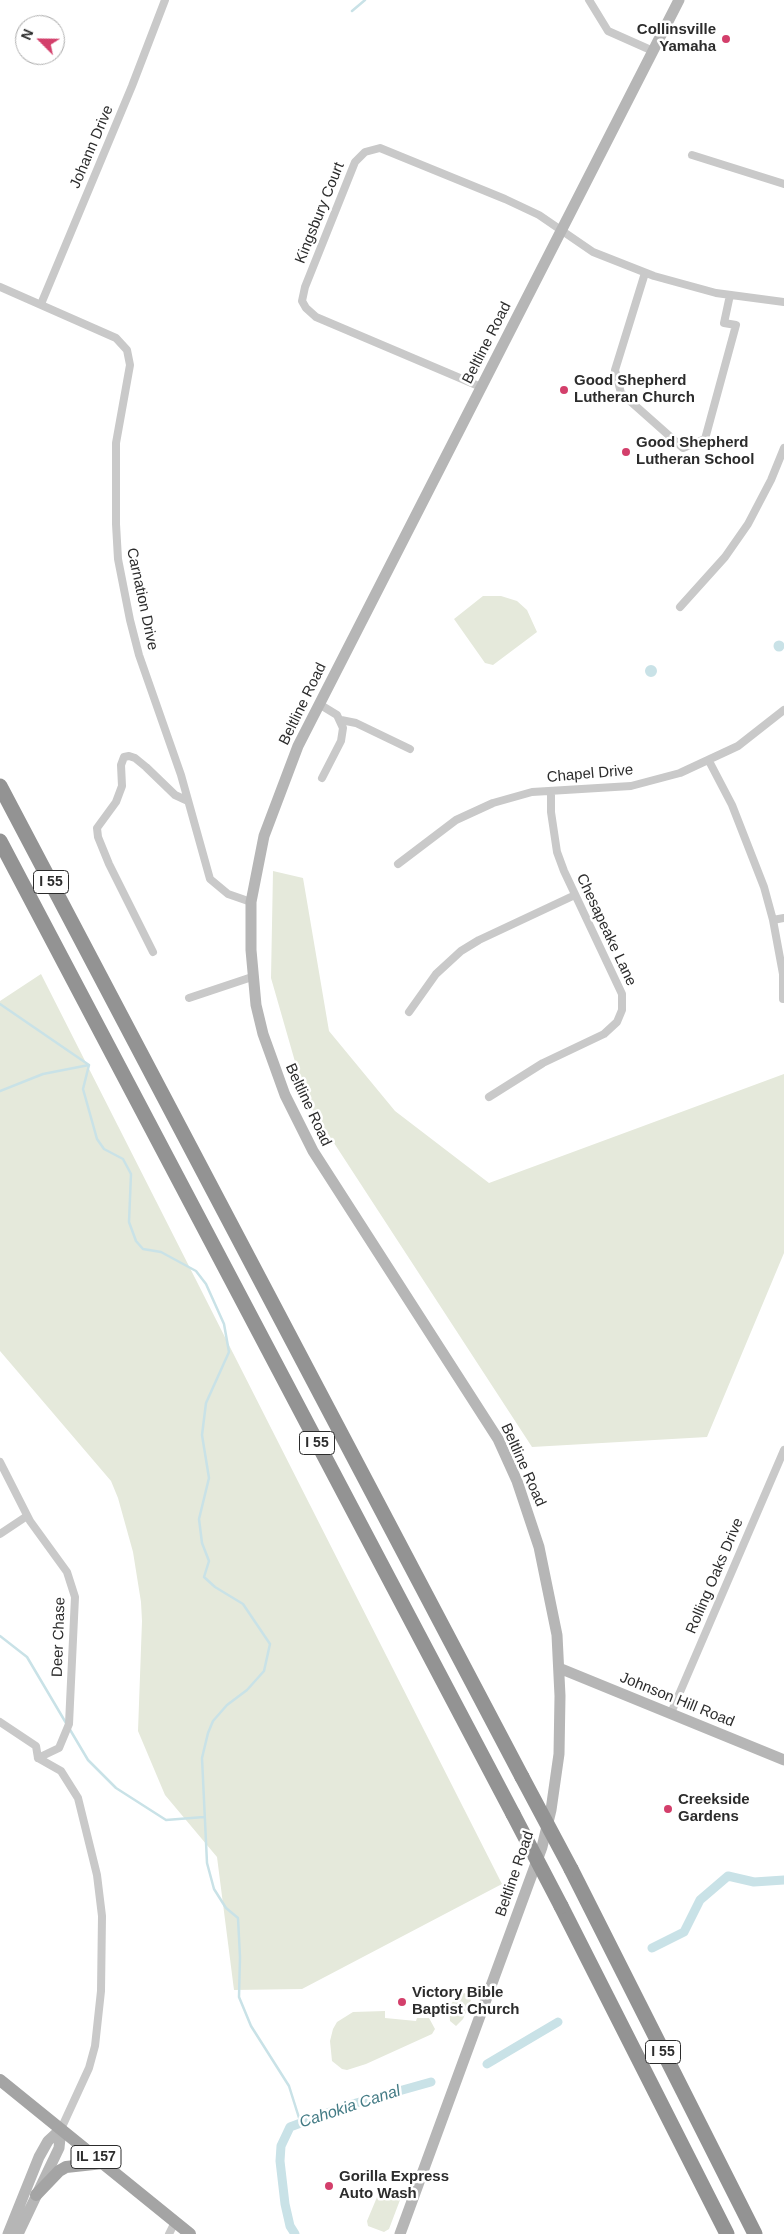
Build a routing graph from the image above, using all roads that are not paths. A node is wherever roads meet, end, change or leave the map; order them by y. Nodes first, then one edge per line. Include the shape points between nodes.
1 (165, 0) edge
2 (588, 0) edge
3 (679, 0) edge
4 (653, 51) junction
5 (692, 155) dead end
6 (784, 184) edge
7 (561, 232) junction
8 (645, 273) junction
9 (0, 287) edge
10 (730, 295) junction
11 (784, 302) edge
12 (41, 304) junction
13 (482, 387) junction
14 (784, 448) edge
15 (680, 607) dead end
16 (319, 704) junction
17 (784, 710) edge
18 (341, 720) junction
19 (410, 749) dead end
20 (709, 761) junction
21 (322, 778) dead end
22 (0, 786) edge
23 (551, 791) junction
24 (188, 801) junction
25 (0, 841) edge
26 (398, 864) dead end
27 (575, 895) junction
28 (251, 902) junction
29 (784, 918) edge
30 (773, 920) junction
31 (153, 952) dead end
32 (252, 977) junction
33 (189, 998) dead end
34 (783, 999) dead end
35 (408, 1012) dead end
36 (489, 1098) dead end
37 (784, 1450) edge
38 (0, 1462) edge
39 (27, 1516) junction
40 (0, 1534) edge
41 (559, 1668) junction
42 (671, 1713) junction
43 (0, 1722) edge
44 (38, 1758) junction
45 (784, 1760) edge
46 (0, 2080) edge
47 (61, 2129) junction
48 (103, 2162) junction
49 (36, 2195) junction
50 (175, 2222) junction
51 (8, 2234) edge
52 (18, 2234) edge
53 (169, 2234) edge
54 (190, 2234) edge
55 (400, 2234) edge
56 (727, 2234) edge
57 (755, 2234) edge

1 - 12 street, Johann Drive
2 - 4 street via 608,31
3 - 4 main road, Beltline Road
4 - 7 main road, Beltline Road
5 - 6 street
7 - 8 street via 593,252
7 - 13 main road, Beltline Road
7 - 13 street, Kingsbury Court via 539,215 380,148 364,152 355,162 302,301 316,317
8 - 10 street
8 - 10 street via 615,370 622,393 683,448 705,439 736,326 724,323
9 - 12 street, Carnation Drive
10 - 11 street
12 - 24 street, Carnation Drive via 116,338 130,357 116,444 118,559 139,654
13 - 16 main road, Beltline Road
14 - 15 street via 748,524 725,557
16 - 18 street
16 - 28 main road, Beltline Road via 269,818
17 - 20 street, Chapel Drive via 745,741
18 - 19 street via 356,723
18 - 21 street via 341,741
20 - 23 street, Chapel Drive via 680,773 631,786
20 - 30 street via 732,805 764,887
22 - 57 highway, I 55, bridge via 571,1869
23 - 26 street, Chapel Drive via 512,797 474,810
23 - 27 street, Chesapeake Lane via 552,832
24 - 28 street, Carnation Drive via 210,879 228,894
24 - 31 street via 175,795 135,758 124,757 119,796 97,828 109,864
25 - 56 highway, I 55, bridge via 513,1814
27 - 35 street via 461,951 436,974
27 - 36 street, Chesapeake Lane via 622,994 620,1016 604,1034 543,1063
28 - 32 main road, Beltline Road
29 - 30 street
30 - 34 street via 783,974
32 - 33 street
32 - 41 main road, Beltline Road via 263,1034 297,1122 334,1186 456,1371 509,1463 529,1514 546,1575
37 - 42 street, Rolling Oaks Drive
38 - 39 street, Deer Chase
39 - 40 street
39 - 44 street, Deer Chase via 67,1572 76,1597 69,1724 59,1748
41 - 42 main road, Johnson Hill Road
41 - 55 main road, Beltline Road via 559,1754 542,1847
42 - 45 main road, Johnson Hill Road
43 - 44 street via 36,1746
44 - 47 street via 61,1771 78,1798 98,1875 102,1916 101,1991 95,2046
46 - 47 main road, IL 157
47 - 48 main road, IL 157
47 - 49 main road via 59,2148
47 - 51 main road via 48,2141 39,2157
48 - 49 main road via 58,2171
48 - 50 main road, IL 157
49 - 52 main road
50 - 53 street
50 - 54 main road, IL 157

